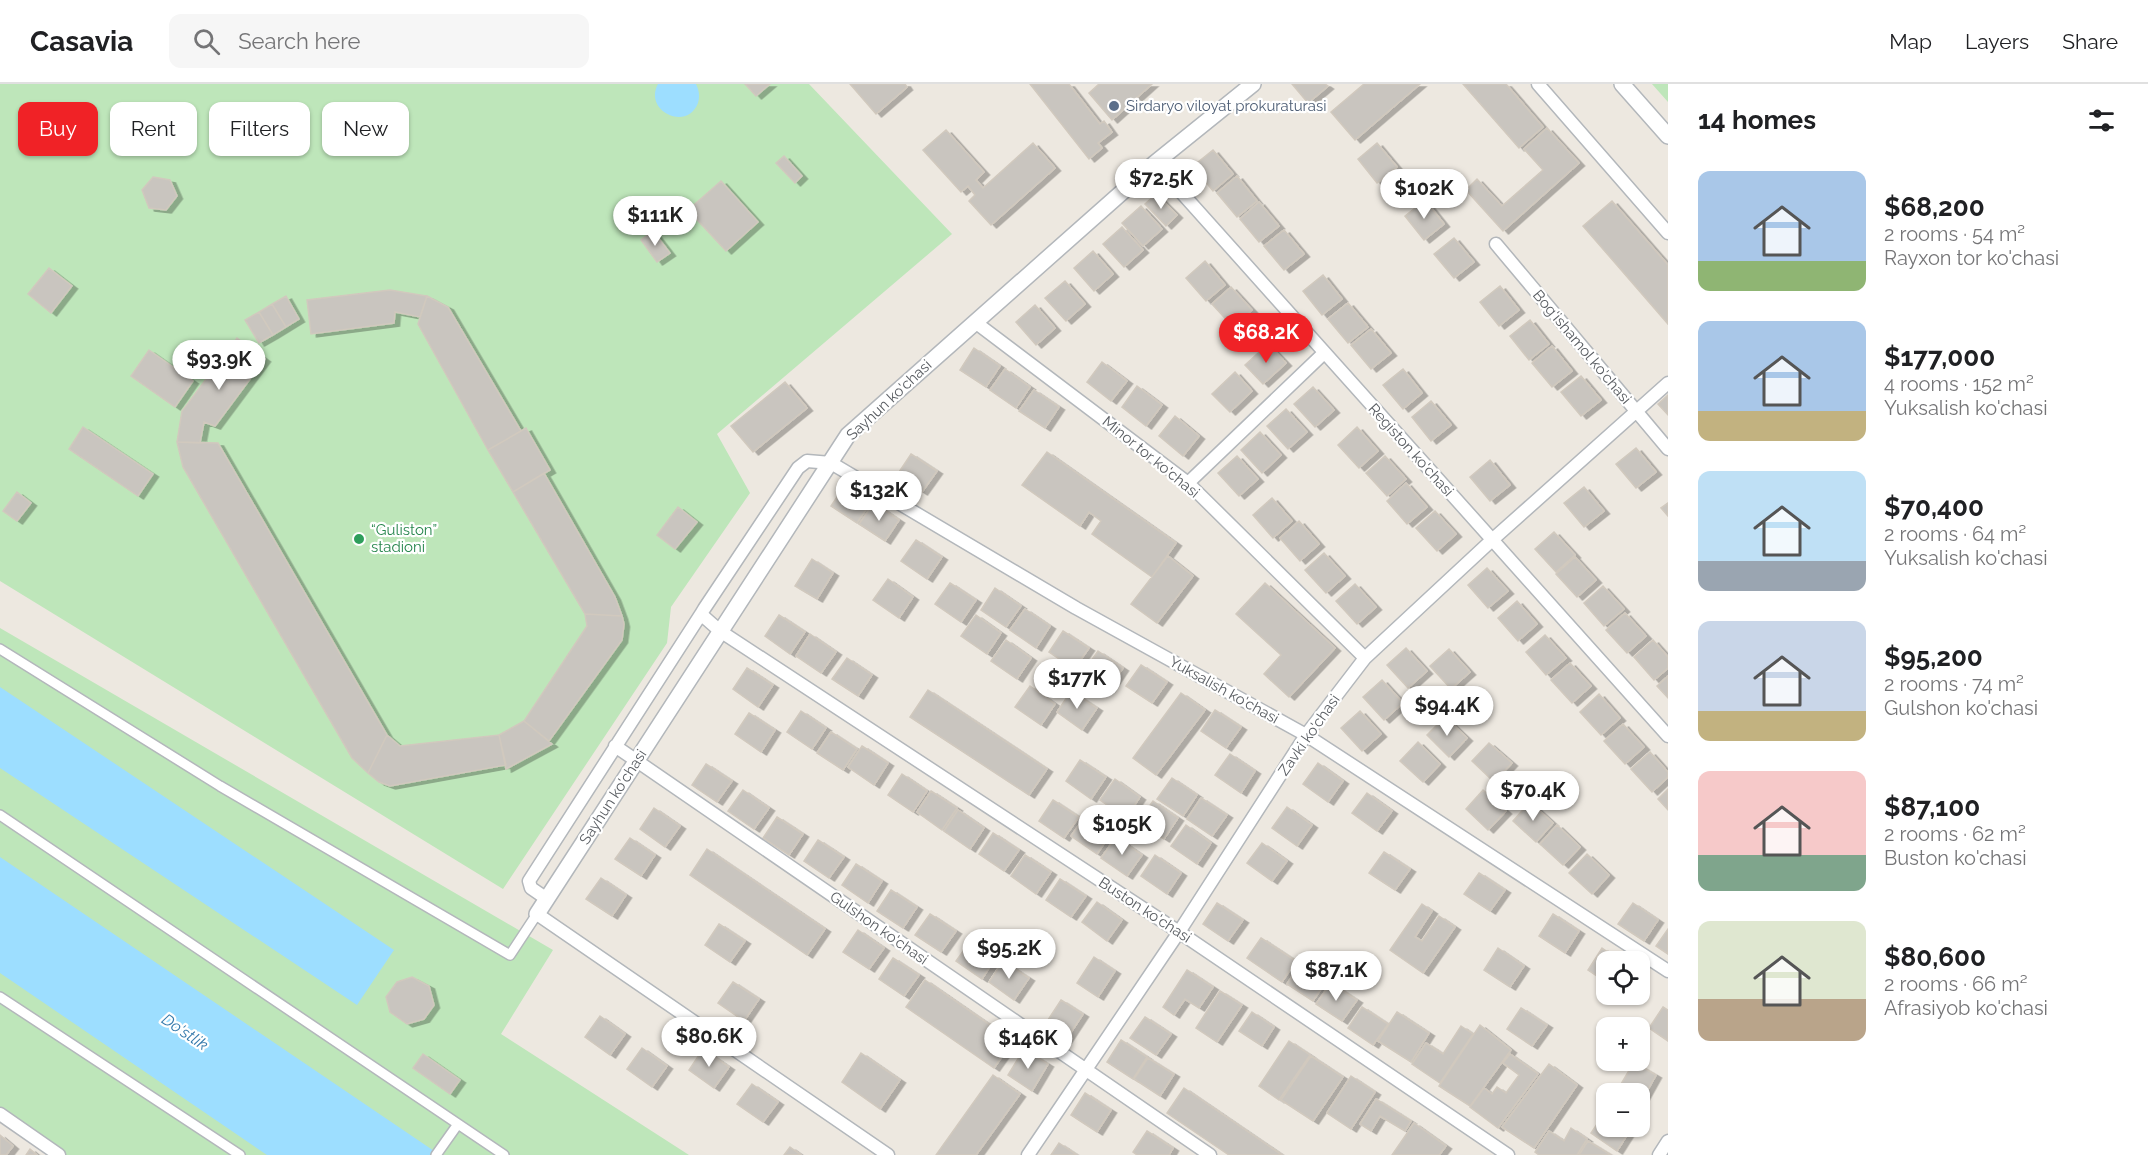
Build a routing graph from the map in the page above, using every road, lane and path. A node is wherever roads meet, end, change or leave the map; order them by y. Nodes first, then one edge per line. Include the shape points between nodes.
1 (1252, 84) edge
2 (1538, 84) edge
3 (1622, 84) edge
4 (1668, 136) edge
5 (1155, 163) junction
6 (1668, 233) edge
7 (1496, 244) dead end
8 (975, 322) junction
9 (1324, 353) junction
10 (1668, 383) edge
11 (1636, 411) junction
12 (1668, 449) edge
13 (831, 463) junction
14 (1188, 483) junction
15 (1492, 540) junction
16 (701, 614) junction
17 (720, 631) junction
18 (0, 650) edge
19 (1365, 658) junction
20 (1306, 735) junction
21 (1668, 736) edge
22 (615, 746) junction
23 (636, 761) junction
24 (0, 815) edge
25 (547, 899) junction
26 (537, 914) junction
27 (1179, 932) junction
28 (1668, 971) edge
29 (0, 997) edge
30 (1085, 1070) junction
31 (0, 1114) edge
32 (458, 1124) junction
33 (1668, 1141) edge
34 (59, 1155) edge
35 (240, 1155) edge
36 (436, 1155) edge
37 (504, 1155) edge
38 (888, 1155) edge
39 (1028, 1155) edge
40 (1210, 1155) edge
41 (1508, 1155) edge
42 (1659, 1155) edge

1 - 5 street, Sayhun ko'chasi
2 - 6 street
3 - 4 street
5 - 8 street, Sayhun ko'chasi
5 - 9 street, Registon ko'chasi
7 - 11 street, Bog'ishamol ko'chasi
8 - 13 street, Sayhun ko'chasi via 848,435
8 - 14 street, Minor tor ko'chasi
9 - 14 street
9 - 15 street, Registon ko'chasi
10 - 11 street, Zavki ko'chasi
11 - 12 street, Bog'ishamol ko'chasi
11 - 15 street, Zavki ko'chasi
13 - 16 street via 807,461 798,468
13 - 17 street, Sayhun ko'chasi
13 - 20 street, Yuksalish ko'chasi via 1076,608
14 - 19 street, Minor tor ko'chasi
15 - 19 street, Zavki ko'chasi
15 - 21 street, Registon ko'chasi
16 - 17 street, Buston ko'chasi
16 - 22 street
17 - 23 street, Sayhun ko'chasi
17 - 27 street, Buston ko'chasi
18 - 26 street via 220,786 510,955
19 - 20 street, Zavki ko'chasi
20 - 27 street, Zavki ko'chasi
20 - 28 street, Yuksalish ko'chasi
22 - 23 street, Gulshon ko'chasi
22 - 25 street via 529,881 531,888
23 - 25 street, Sayhun ko'chasi
23 - 30 street, Gulshon ko'chasi
24 - 32 street
25 - 26 street, Sayhun ko'chasi
26 - 38 street
27 - 30 street, Zavki ko'chasi
27 - 41 street, Buston ko'chasi
29 - 35 street
30 - 39 street, Zavki ko'chasi
30 - 40 street, Gulshon ko'chasi
31 - 34 street
32 - 36 street
32 - 37 street
33 - 42 street

